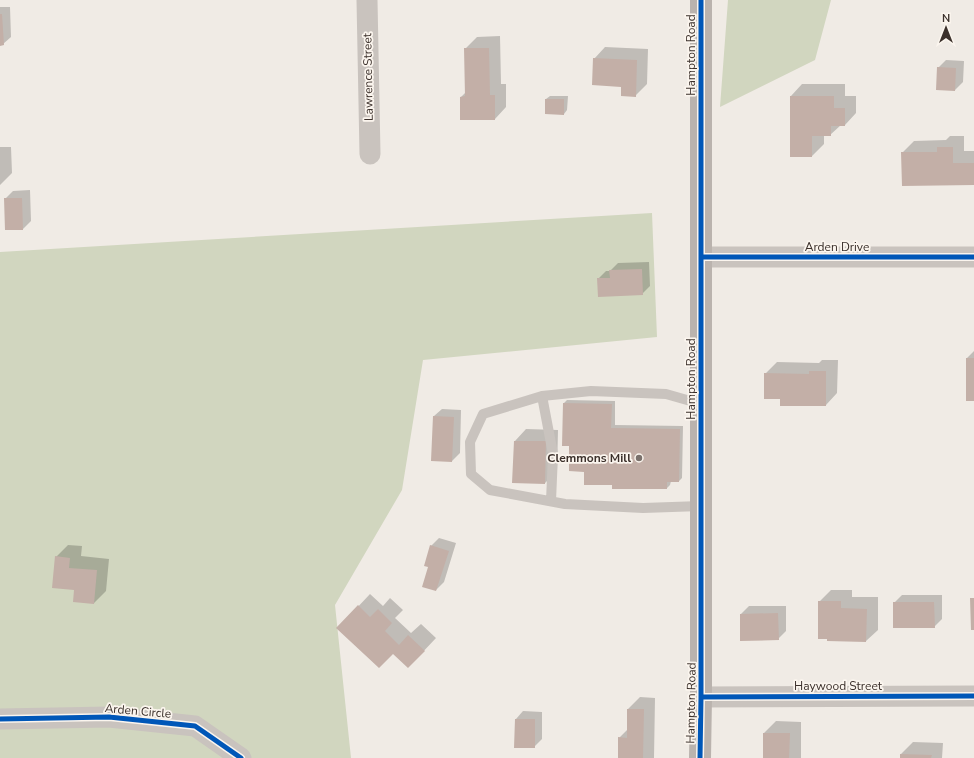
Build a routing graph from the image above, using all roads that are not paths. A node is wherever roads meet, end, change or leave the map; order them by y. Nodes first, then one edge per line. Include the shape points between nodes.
1 (366, 0) edge
2 (701, 0) edge
3 (370, 154) dead end
4 (701, 257) junction
5 (974, 257) edge
6 (542, 396) junction
7 (701, 404) junction
8 (550, 501) junction
9 (701, 506) junction
10 (974, 696) edge
11 (701, 697) junction
12 (0, 719) edge
13 (241, 758) edge
14 (700, 758) edge

1 - 3 street, Lawrence Street
2 - 4 main road, Hampton Road
4 - 5 street, Arden Drive
4 - 7 main road, Hampton Road
6 - 7 lane via 591,391 666,394
6 - 8 lane via 553,454
6 - 8 lane via 483,414 470,442 471,474 490,490
7 - 9 main road, Hampton Road
8 - 9 lane via 643,508
9 - 11 main road, Hampton Road
10 - 11 street, Haywood Street
11 - 14 main road, Hampton Road
12 - 13 street, Arden Circle via 109,717 195,726

